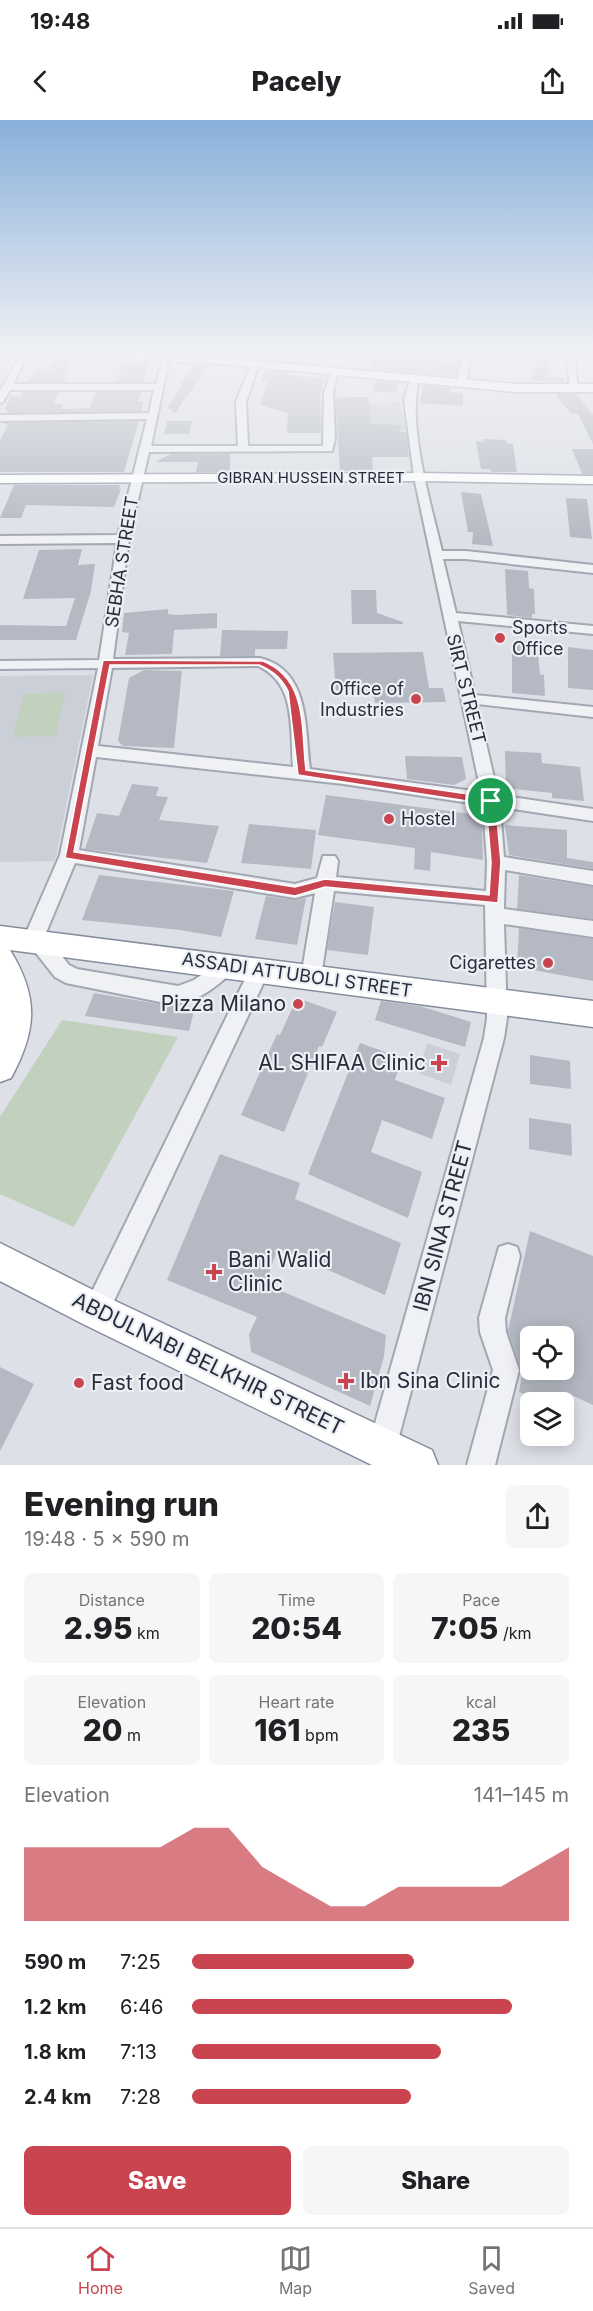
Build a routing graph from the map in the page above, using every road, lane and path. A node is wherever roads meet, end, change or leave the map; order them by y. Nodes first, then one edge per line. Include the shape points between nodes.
1 (152, 416) joint
2 (242, 416) edge
3 (327, 416) edge
4 (411, 416) edge
5 (0, 418) edge
6 (143, 449) junction
7 (243, 449) junction
8 (419, 477) junction
9 (136, 479) junction
10 (0, 480) edge
11 (593, 480) edge
12 (123, 539) junction
13 (0, 540) edge
14 (435, 555) junction
15 (593, 569) edge
16 (448, 616) junction
17 (593, 630) edge
18 (106, 662) junction
19 (0, 665) edge
20 (470, 699) junction
21 (593, 712) edge
22 (91, 751) junction
23 (302, 773) junction
24 (491, 801) junction
25 (593, 815) edge
26 (69, 855) junction
27 (329, 861) dead end
28 (496, 862) junction
29 (593, 878) edge
30 (325, 883) junction
31 (494, 907) junction
32 (593, 929) edge
33 (0, 937) edge
34 (35, 941) junction
35 (0, 958) edge
36 (226, 965) junction
37 (260, 969) junction
38 (311, 976) junction
39 (497, 1002) junction
40 (593, 1014) edge
41 (0, 1068) edge
42 (508, 1256) dead end
43 (5, 1266) edge
44 (96, 1311) junction
45 (399, 1457) edge
46 (481, 1465) edge

1 - 5 street
1 - 6 street, SEBHA STREET
2 - 7 street
3 - 7 street via 328,449
4 - 8 street, SIRT STREET
6 - 7 street
6 - 9 street, SEBHA STREET
8 - 9 main road, GIBRAN HUSSEIN STREET
8 - 11 main road, GIBRAN HUSSEIN STREET
8 - 14 street, SIRT STREET
9 - 10 main road, GIBRAN HUSSEIN STREET
9 - 12 street, SEBHA STREET
12 - 13 street
12 - 18 street, SEBHA STREET
14 - 15 street
14 - 16 street, SIRT STREET
16 - 17 street
16 - 20 street, SIRT STREET
18 - 19 street
18 - 22 street, SEBHA STREET
18 - 23 street via 260,662 274,668 292,691
20 - 21 street
20 - 24 street, SIRT STREET
22 - 23 street
22 - 26 street, SEBHA STREET
23 - 24 street
24 - 25 street
24 - 28 street, SIRT STREET
26 - 30 street via 295,891
26 - 34 street, SEBHA STREET
27 - 30 street
28 - 29 street
28 - 31 street, SIRT STREET
30 - 31 street
30 - 38 street
31 - 32 street
31 - 39 street, SIRT STREET
33 - 34 highway, ASSADI ATTUBOLI STREET
34 - 36 highway, ASSADI ATTUBOLI STREET
34 - 36 street via 62,971 73,977 170,996 196,990
35 - 41 highway via 16,991 17,1013 14,1038
36 - 37 highway, ASSADI ATTUBOLI STREET
37 - 38 highway, ASSADI ATTUBOLI STREET
37 - 44 street
38 - 39 highway, ASSADI ATTUBOLI STREET
39 - 40 highway, ASSADI ATTUBOLI STREET
39 - 45 street, IBN SINA STREET via 494,1038
42 - 46 street via 492,1318 506,1370
43 - 44 highway, ABDULNABI BELKHIR STREET
44 - 45 highway, ABDULNABI BELKHIR STREET

